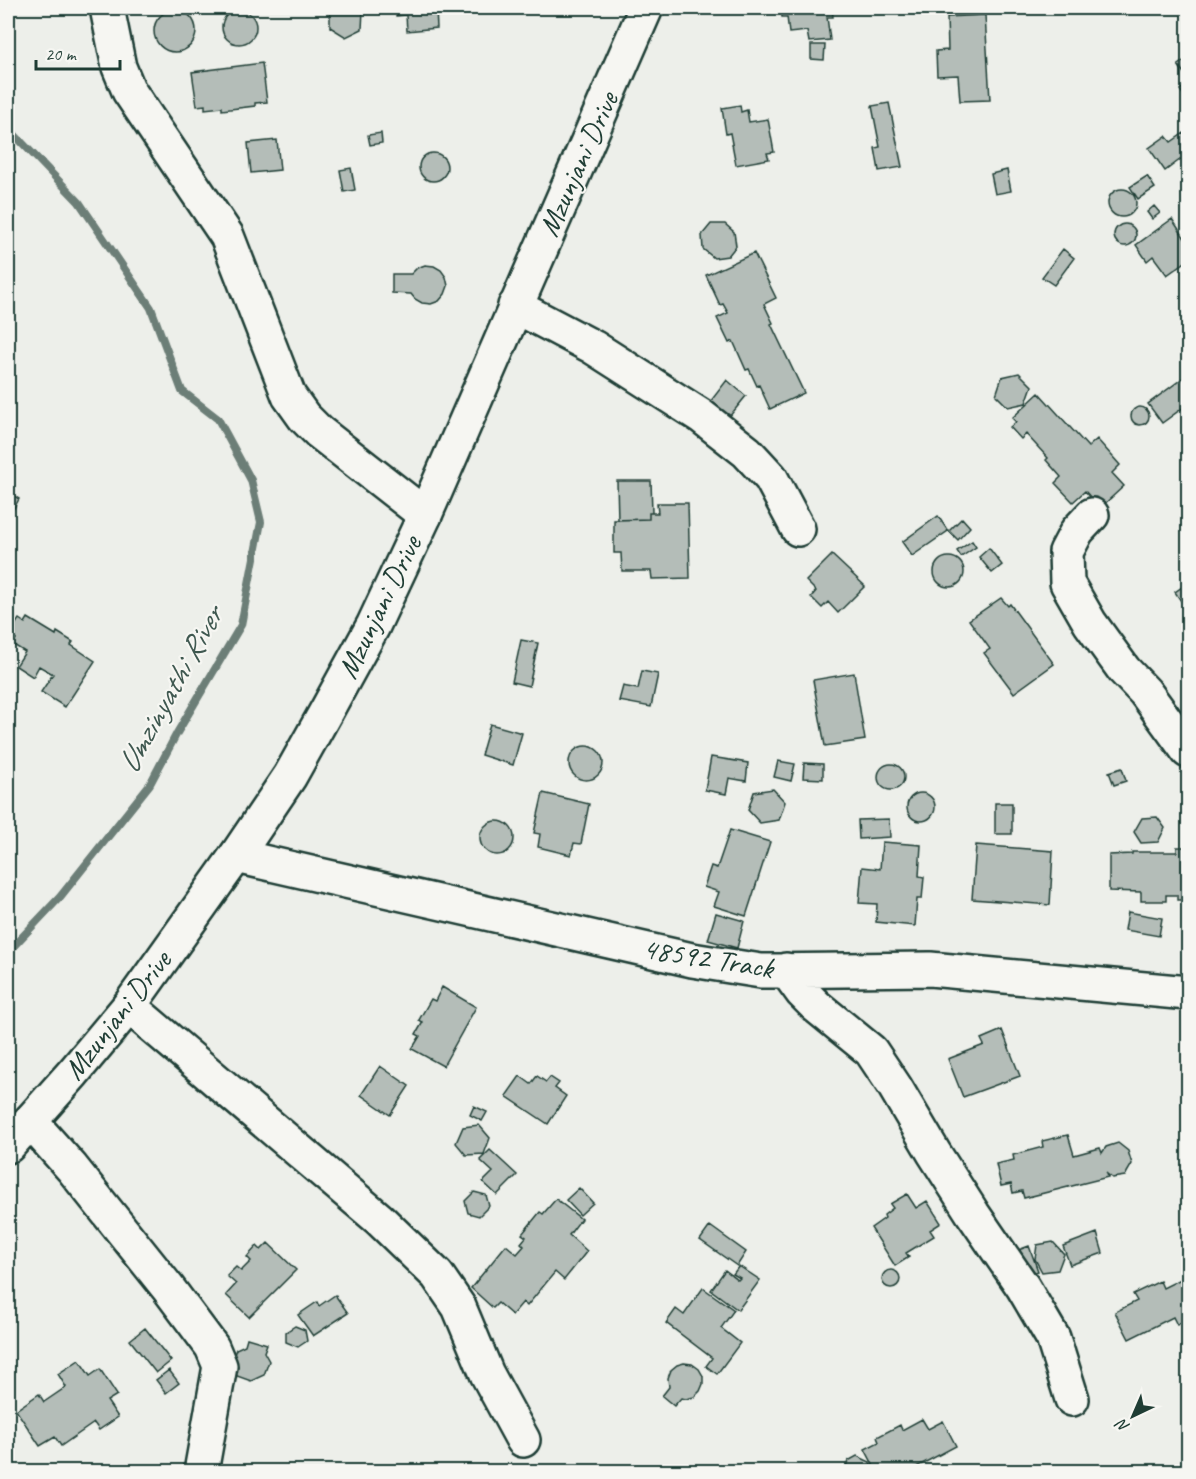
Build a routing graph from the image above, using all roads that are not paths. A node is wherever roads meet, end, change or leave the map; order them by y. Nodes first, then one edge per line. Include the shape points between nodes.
1 (107, 8) edge
2 (646, 8) edge
3 (515, 306) junction
4 (424, 515) junction
5 (1092, 515) dead end
6 (798, 529) dead end
7 (1188, 751) edge
8 (236, 856) junction
9 (786, 970) junction
10 (1188, 993) edge
11 (129, 1006) junction
12 (30, 1121) junction
13 (8, 1146) edge
14 (1072, 1399) dead end
15 (523, 1440) dead end
16 (201, 1472) edge

1 - 4 street via 119,68 129,91 227,236 289,396 319,432
2 - 3 street, Mzunjani Drive
3 - 4 street, Mzunjani Drive
3 - 6 street via 593,347 701,416 747,452 771,478
4 - 8 street, Mzunjani Drive via 328,708 290,776
5 - 7 street via 1077,531 1066,552 1066,583 1124,670
8 - 9 street, 48592 Track via 692,960 761,971
8 - 11 street, Mzunjani Drive
9 - 10 street, 48592 Track via 930,969
9 - 14 street via 816,1006 871,1050 1053,1338
11 - 12 street, Mzunjani Drive
11 - 15 street via 379,1219 437,1275 459,1307 487,1374
12 - 13 street, Mzunjani Drive
12 - 16 street via 72,1168 212,1347 220,1366

